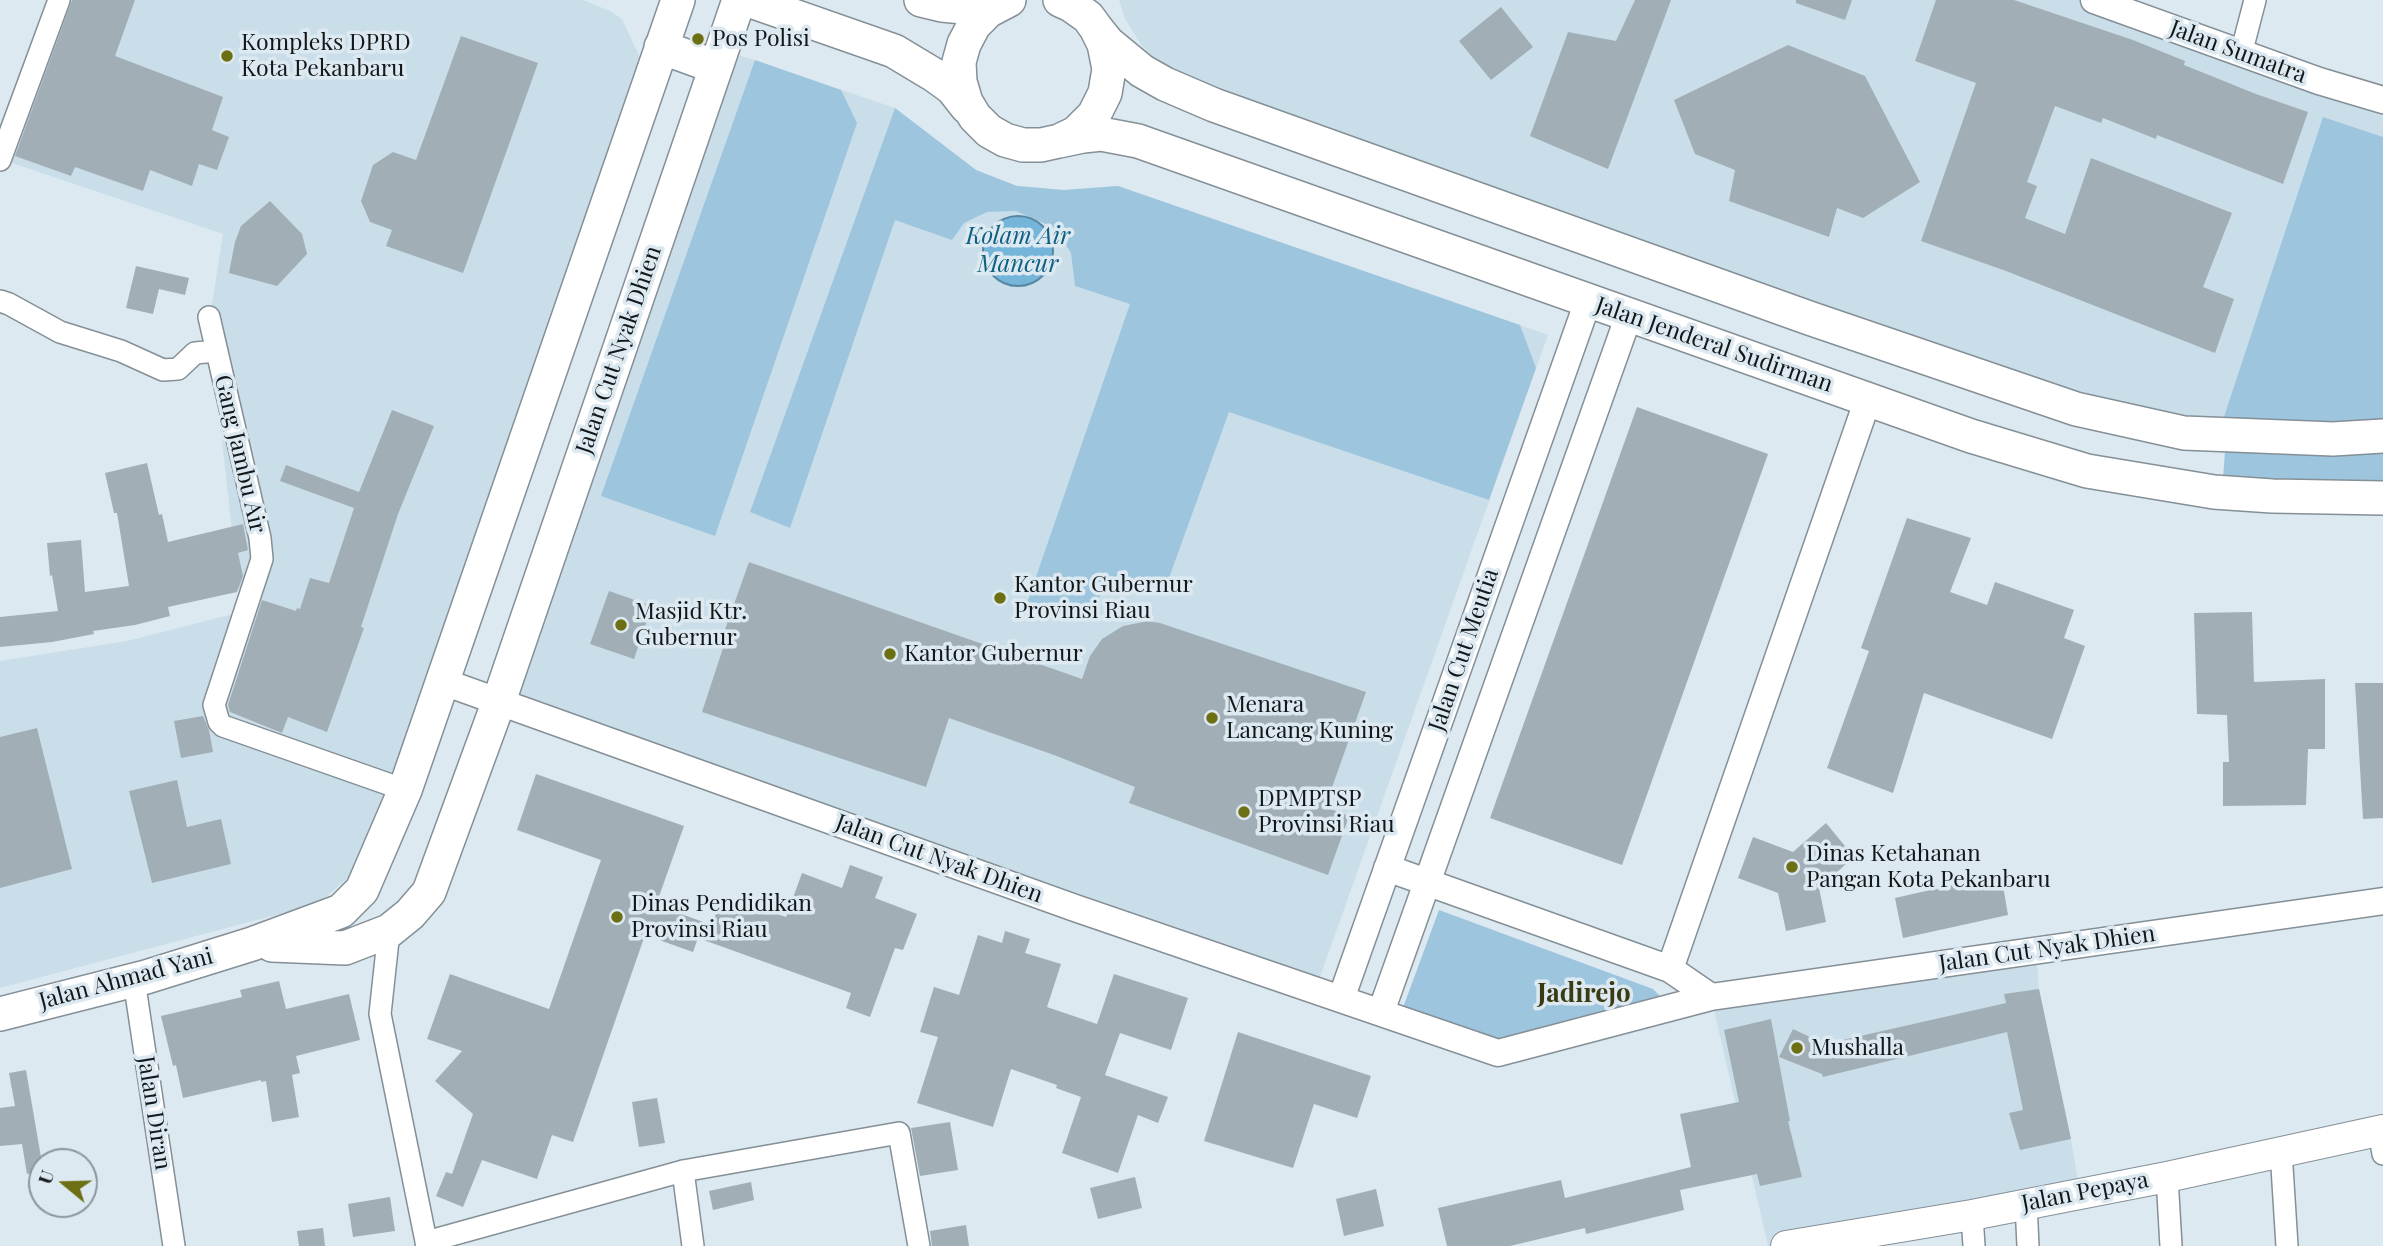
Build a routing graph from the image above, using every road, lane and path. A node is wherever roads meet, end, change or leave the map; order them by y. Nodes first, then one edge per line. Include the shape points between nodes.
1 (59, 0) edge
2 (678, 0) edge
3 (739, 0) edge
4 (748, 0) edge
5 (921, 0) edge
6 (1006, 0) edge
7 (1060, 0) edge
8 (2094, 0) edge
9 (2255, 0) edge
10 (1095, 14) edge
11 (662, 47) junction
12 (2241, 54) junction
13 (716, 67) junction
14 (2383, 100) edge
15 (975, 117) junction
16 (1059, 141) junction
17 (0, 159) edge
18 (1588, 300) junction
19 (0, 301) edge
20 (1629, 315) junction
21 (209, 317) dead end
22 (217, 351) junction
23 (1868, 399) junction
24 (2383, 436) edge
25 (2383, 498) edge
26 (441, 681) junction
27 (499, 701) junction
28 (405, 790) junction
29 (1387, 868) junction
30 (1427, 882) junction
31 (2383, 901) edge
32 (389, 931) junction
33 (252, 944) junction
34 (1670, 969) junction
35 (134, 980) junction
36 (1711, 997) junction
37 (1341, 999) junction
38 (1381, 1012) junction
39 (0, 1014) edge
40 (2382, 1138) edge
41 (2281, 1151) junction
42 (683, 1171) junction
43 (2167, 1177) junction
44 (2026, 1203) junction
45 (1972, 1215) junction
46 (426, 1244) edge
47 (1801, 1245) edge
48 (174, 1246) edge
49 (693, 1246) edge
50 (919, 1246) edge
51 (1974, 1246) edge
52 (2028, 1246) edge
53 (2171, 1246) edge
54 (2287, 1246) edge

1 - 17 street
2 - 11 main road
3 - 13 main road, Jalan Cut Nyak Dhien
4 - 15 main road via 894,51 952,88
5 - 6 main road via 974,8
6 - 15 main road via 974,25 959,62 960,82
7 - 10 main road via 1088,17
8 - 12 street, Jalan Sumatra
9 - 12 street
10 - 16 main road via 1109,69 1105,93 1094,115
10 - 24 main road via 1108,43 1142,71 1214,105 2076,409 2184,433 2333,439
11 - 13 main road
11 - 26 main road
12 - 14 street, Jalan Sumatra
13 - 27 main road, Jalan Cut Nyak Dhien
15 - 16 main road, Jalan Jenderal Sudirman via 1005,140 1023,145
16 - 18 main road, Jalan Jenderal Sudirman via 1101,134 1138,141
18 - 20 main road, Jalan Jenderal Sudirman
18 - 29 street, Jalan Cut Meutia
19 - 22 street via 60,332 163,370 178,369 195,353
20 - 23 main road, Jalan Jenderal Sudirman
20 - 30 street, Jalan Cut Meutia
21 - 22 street, Gang Jambu Air
22 - 28 street, Gang Jambu Air via 261,559 214,705 219,722
23 - 25 main road, Jalan Jenderal Sudirman via 2087,471 2214,492
23 - 34 street
26 - 27 street, Jalan Cut Nyak Dhien
26 - 28 main road
27 - 32 main road, Jalan Cut Nyak Dhien via 429,892
27 - 37 street, Jalan Cut Nyak Dhien
28 - 33 main road via 362,890 341,911
29 - 30 street
29 - 37 street, Jalan Cut Meutia
30 - 34 street
30 - 38 street, Jalan Cut Meutia
31 - 36 street, Jalan Cut Nyak Dhien
32 - 33 main road, Jalan Cut Nyak Dhien via 345,948
32 - 46 street via 380,1014
33 - 35 main road, Jalan Ahmad Yani
34 - 36 street
35 - 39 main road, Jalan Ahmad Yani
35 - 48 street, Jalan Diran
36 - 38 street, Jalan Cut Nyak Dhien via 1498,1052
37 - 38 street, Jalan Cut Nyak Dhien
40 - 41 main road, Jalan Pepaya
41 - 43 main road, Jalan Pepaya
41 - 54 street
42 - 46 street
42 - 49 street
42 - 50 street via 899,1133
43 - 44 main road, Jalan Pepaya
43 - 53 street
44 - 45 main road, Jalan Pepaya
44 - 52 street
45 - 47 main road, Jalan Pepaya
45 - 51 street

